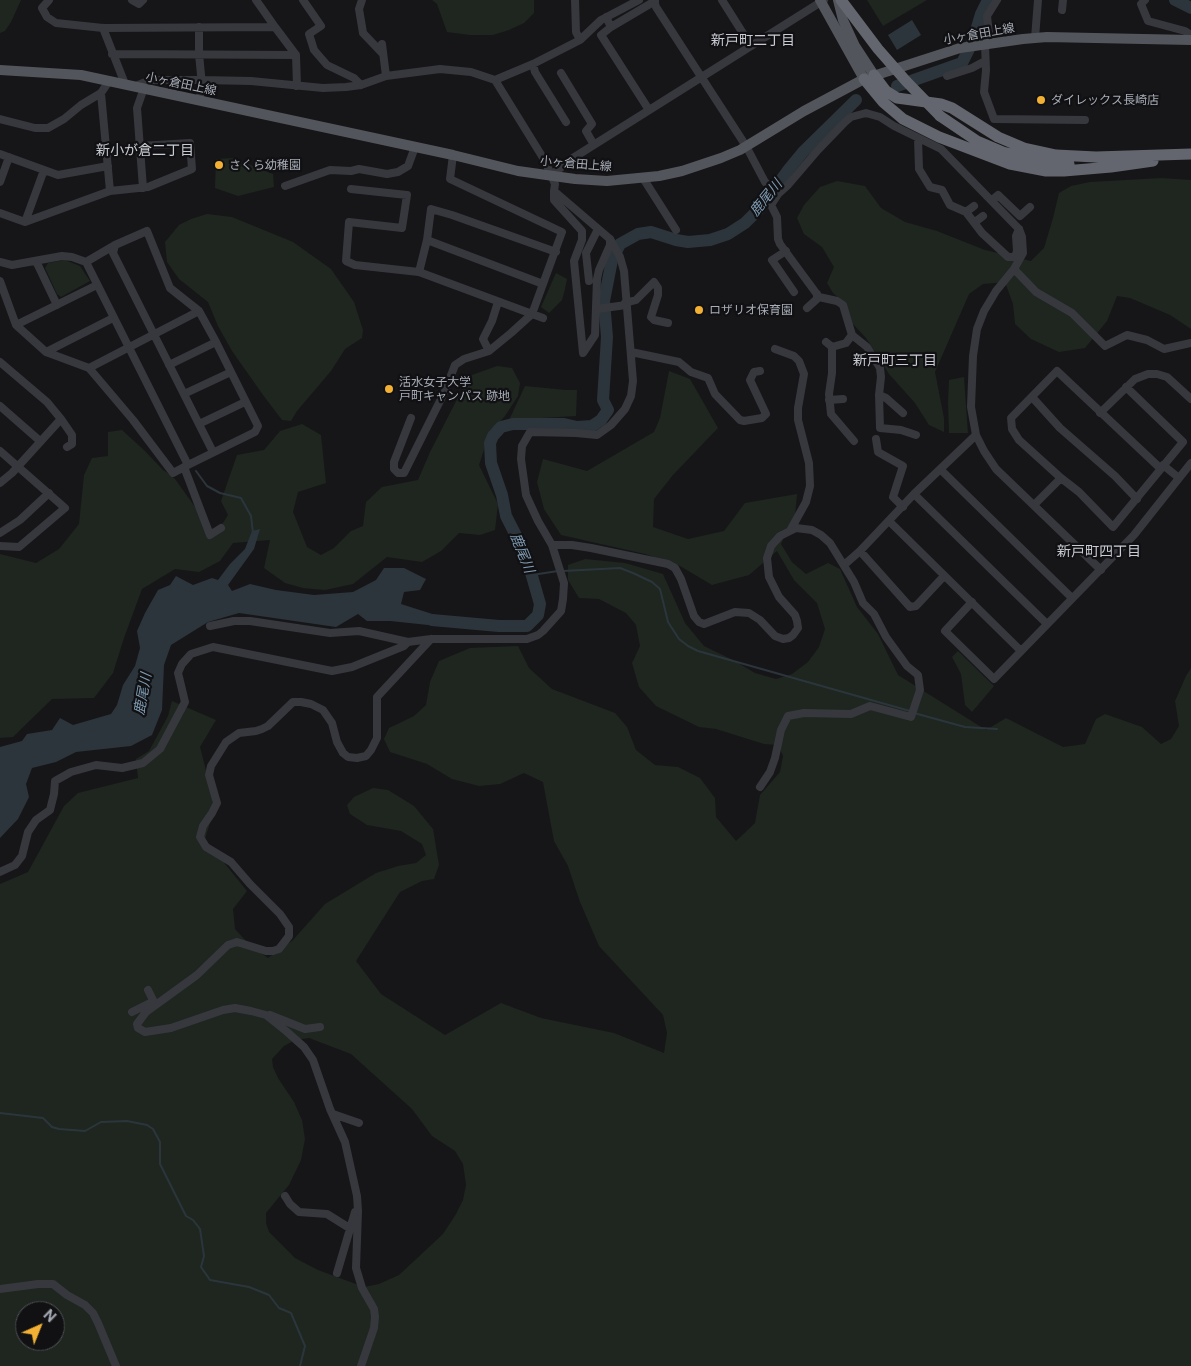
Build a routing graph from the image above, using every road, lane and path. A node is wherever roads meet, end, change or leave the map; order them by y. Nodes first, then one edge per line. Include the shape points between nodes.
1 (49, 0) edge
2 (132, 0) edge
3 (143, 0) edge
4 (256, 0) edge
5 (303, 0) edge
6 (362, 0) edge
7 (575, 0) edge
8 (639, 0) edge
9 (722, 0) edge
10 (839, 0) edge
11 (997, 0) edge
12 (1038, 0) edge
13 (1062, 0) edge
14 (1145, 0) edge
15 (655, 1) edge
16 (822, 1) edge
17 (1062, 10) dead end
18 (606, 17) junction
19 (275, 26) junction
20 (199, 27) junction
21 (611, 27) junction
22 (103, 28) junction
23 (1191, 35) edge
24 (1035, 38) junction
25 (580, 40) junction
26 (1191, 40) edge
27 (382, 44) dead end
28 (980, 45) junction
29 (751, 46) junction
30 (112, 54) junction
31 (199, 54) junction
32 (383, 54) junction
33 (296, 55) junction
34 (985, 61) junction
35 (533, 64) junction
36 (0, 70) edge
37 (561, 73) dead end
38 (386, 76) junction
39 (702, 76) junction
40 (947, 76) dead end
41 (869, 77) junction
42 (201, 80) junction
43 (494, 80) junction
44 (110, 81) junction
45 (129, 85) junction
46 (361, 85) junction
47 (297, 86) junction
48 (144, 88) junction
49 (101, 93) junction
50 (199, 101) junction
51 (649, 110) junction
52 (0, 119) edge
53 (1084, 120) dead end
54 (566, 122) dead end
55 (918, 138) junction
56 (594, 145) junction
57 (140, 146) junction
58 (746, 146) junction
59 (415, 147) junction
60 (0, 154) edge
61 (453, 155) junction
62 (1191, 155) edge
63 (9, 157) junction
64 (1159, 160) junction
65 (108, 166) junction
66 (44, 170) junction
67 (550, 176) junction
68 (643, 178) junction
69 (0, 182) edge
70 (949, 184) dead end
71 (286, 186) dead end
72 (143, 188) junction
73 (351, 189) dead end
74 (942, 190) junction
75 (110, 191) junction
76 (554, 191) junction
77 (778, 194) junction
78 (992, 200) junction
79 (974, 206) dead end
80 (1030, 207) dead end
81 (966, 212) junction
82 (0, 213) edge
83 (983, 216) dead end
84 (25, 222) junction
85 (975, 222) junction
86 (598, 229) junction
87 (1019, 229) junction
88 (676, 230) dead end
89 (610, 239) junction
90 (427, 240) junction
91 (115, 245) junction
92 (786, 251) junction
93 (556, 252) junction
94 (36, 261) junction
95 (0, 262) edge
96 (86, 262) junction
97 (1014, 269) junction
98 (418, 272) junction
99 (0, 281) edge
100 (589, 281) dead end
101 (543, 284) junction
102 (97, 285) junction
103 (794, 292) dead end
104 (817, 294) junction
105 (498, 302) junction
106 (626, 304) junction
107 (57, 306) junction
108 (807, 308) dead end
109 (596, 309) junction
110 (199, 311) junction
111 (532, 314) junction
112 (113, 318) junction
113 (543, 318) dead end
114 (668, 323) dead end
115 (16, 325) junction
116 (154, 335) junction
117 (852, 335) junction
118 (216, 342) junction
119 (1191, 343) edge
120 (129, 348) junction
121 (775, 349) dead end
122 (489, 351) junction
123 (46, 352) junction
124 (630, 352) junction
125 (0, 362) edge
126 (169, 365) junction
127 (90, 368) junction
128 (760, 370) dead end
129 (231, 372) junction
130 (1126, 387) junction
131 (184, 394) junction
132 (879, 395) junction
133 (1032, 397) junction
134 (843, 399) dead end
135 (1191, 399) edge
136 (829, 400) junction
137 (245, 402) junction
138 (0, 406) edge
139 (902, 413) dead end
140 (1100, 413) junction
141 (411, 418) dead end
142 (61, 419) junction
143 (199, 424) junction
144 (916, 435) dead end
145 (976, 435) junction
146 (876, 439) dead end
147 (40, 441) junction
148 (854, 441) dead end
149 (68, 447) dead end
150 (0, 451) edge
151 (213, 452) junction
152 (1191, 463) edge
153 (18, 466) junction
154 (186, 466) junction
155 (1161, 467) junction
156 (940, 469) junction
157 (1061, 478) junction
158 (1179, 478) junction
159 (0, 483) edge
160 (49, 493) junction
161 (914, 494) junction
162 (1136, 499) junction
163 (1034, 505) junction
164 (903, 506) junction
165 (889, 521) junction
166 (222, 528) dead end
167 (791, 530) junction
168 (0, 533) edge
169 (552, 545) junction
170 (0, 546) edge
171 (860, 551) junction
172 (844, 565) junction
173 (1101, 570) junction
174 (944, 576) junction
175 (1072, 598) junction
176 (972, 602) junction
177 (1047, 624) junction
178 (210, 626) dead end
179 (431, 639) junction
180 (408, 642) junction
181 (1021, 650) junction
182 (760, 787) dead end
183 (0, 872) edge
184 (148, 990) dead end
185 (155, 1003) junction
186 (132, 1012) dead end
187 (266, 1015) junction
188 (320, 1027) dead end
189 (333, 1114) junction
190 (359, 1123) dead end
191 (285, 1196) dead end
192 (358, 1203) junction
193 (351, 1229) junction
194 (337, 1273) dead end
195 (0, 1289) edge
196 (116, 1366) edge
197 (361, 1366) edge

1 - 22 street via 42,8 56,23
2 - 3 street via 139,4
4 - 19 street
5 - 46 street via 321,26 309,34 314,50 327,65
6 - 32 street via 359,9 363,33
7 - 25 street via 576,32
8 - 18 street
9 - 29 street
10 - 41 main road via 843,20
10 - 64 highway, bridge via 884,56 940,116 977,141 1003,152 1060,164
11 - 28 street via 987,16 989,34
12 - 24 street
13 - 17 street
14 - 23 street via 1141,4 1148,21
15 - 21 street
15 - 39 street
16 - 29 street
16 - 41 main road
18 - 21 street
18 - 25 street
19 - 20 street
19 - 33 street
20 - 22 street
20 - 31 street
21 - 51 street via 602,35
22 - 30 street
24 - 26 main road, 小ヶ倉田上線
24 - 28 main road, 小ヶ倉田上線
25 - 35 street
27 - 32 street
28 - 34 street
28 - 41 main road, 小ヶ倉田上線 via 960,48
29 - 39 street
30 - 31 street
30 - 45 street
31 - 33 street
31 - 42 street
32 - 38 street
33 - 47 street
34 - 40 street
34 - 53 street via 984,92 994,119
35 - 43 street
35 - 54 street
36 - 44 main road, 小ヶ倉田上線 via 81,75
37 - 56 street via 592,124 586,131
38 - 43 street via 448,69
38 - 46 street
39 - 51 street
39 - 58 street
41 - 58 main road, 小ヶ倉田上線
41 - 62 highway via 897,98 952,108 998,137 1024,148 1056,155 1096,157
41 - 64 highway via 883,102 910,122 946,140 1010,164 1064,171
42 - 45 street via 150,80
42 - 47 street
42 - 50 street
43 - 67 street via 545,161
44 - 45 main road, 小ヶ倉田上線
44 - 49 street
45 - 48 main road, 小ヶ倉田上線
46 - 47 street
48 - 50 main road, 小ヶ倉田上線
48 - 57 street via 137,108
49 - 52 street via 48,128
49 - 65 street
50 - 59 main road, 小ヶ倉田上線
51 - 56 street
55 - 74 street via 919,169 930,187
55 - 77 street via 873,115 866,113 851,117
55 - 78 street via 941,150
56 - 67 street
57 - 72 street
57 - 72 street via 190,143 192,169
58 - 68 main road, 小ヶ倉田上線 via 682,171
58 - 77 street via 765,182
59 - 61 main road, 小ヶ倉田上線
59 - 71 street via 408,166 398,172 330,170
60 - 63 street
61 - 67 main road, 小ヶ倉田上線
61 - 93 street via 450,179 562,232
62 - 64 highway
63 - 66 street
63 - 69 street
65 - 66 street via 58,176
65 - 75 street
66 - 84 street
67 - 68 main road, 小ヶ倉田上線 via 606,181
67 - 76 street via 555,184
68 - 88 street
70 - 74 street
72 - 75 street
73 - 98 street via 407,195 402,228 350,218 346,261 355,265
74 - 81 street via 950,204
75 - 84 street
76 - 86 street
76 - 109 street via 554,200 582,231 574,261 583,353 595,335
77 - 92 street via 771,205 778,217 778,239
78 - 80 street via 998,195 1020,216
78 - 87 street
79 - 81 street
81 - 85 street
82 - 84 street
83 - 85 street
85 - 87 street via 1008,257 1015,257
86 - 89 street
86 - 100 street via 586,254
87 - 97 street via 1023,253
89 - 106 street via 624,271
89 - 109 street via 597,279
90 - 93 street via 431,208
90 - 98 street
90 - 101 street
91 - 96 street
91 - 110 street via 147,231 170,288
91 - 116 street via 112,253
92 - 103 street via 772,260
92 - 104 street
93 - 101 street
94 - 95 street via 12,265
94 - 96 street via 62,256
94 - 107 street
96 - 102 street
97 - 119 street via 1036,292 1072,313 1105,346 1127,335 1164,349
97 - 145 street via 992,298 977,329 971,407
98 - 105 street
99 - 115 street
101 - 111 street
102 - 107 street
102 - 112 street
104 - 108 street
104 - 117 street via 843,305
105 - 111 street
105 - 122 street via 483,338
106 - 109 street
106 - 114 street via 636,300 654,282 658,295 651,317
106 - 124 street
107 - 115 street
110 - 116 street
110 - 118 street
111 - 113 street
111 - 122 street
112 - 120 street
112 - 123 street
115 - 123 street
116 - 120 street
116 - 126 street
117 - 132 street via 866,347 880,368
117 - 136 street via 846,343 829,345 832,373
118 - 126 street
118 - 129 street
120 - 127 street
120 - 154 street
121 - 167 street via 800,361 804,374 798,420 809,463 810,486 806,502
122 - 141 street via 454,365 404,473 398,473 394,462
123 - 127 street
124 - 128 street via 679,362 691,372 708,378 715,394 744,421 762,418 766,414 750,380 754,372
124 - 169 street via 631,396 625,409 605,431 597,435 530,432 522,446 526,495
125 - 142 street via 47,402
126 - 131 street
127 - 154 street via 173,473
129 - 131 street
129 - 137 street
130 - 135 street via 1142,375 1157,374 1171,380
130 - 140 street
130 - 155 street via 1183,442
131 - 143 street
132 - 139 street
132 - 144 street via 880,428
133 - 140 street via 1057,371
133 - 157 street via 1011,418 1012,429 1019,440
133 - 162 street via 1060,428
134 - 136 street
136 - 148 street via 830,414
137 - 143 street
137 - 151 street via 258,426 255,432
138 - 147 street
140 - 155 street
142 - 147 street
142 - 149 street via 72,435 72,444
143 - 151 street
145 - 156 street
145 - 163 street via 996,469
146 - 164 street via 878,452 904,466 893,497
147 - 153 street
150 - 153 street
151 - 154 street
152 - 158 street
153 - 159 street
153 - 160 street
154 - 166 street via 210,535
155 - 158 street
155 - 162 street
156 - 161 street
156 - 175 street
157 - 162 street via 1113,527
157 - 163 street
158 - 173 street via 1134,535
160 - 168 street via 20,520
160 - 170 street via 65,508 18,547
161 - 164 street
161 - 177 street
163 - 173 street
164 - 165 street
165 - 171 street
165 - 174 street
167 - 169 street via 774,542 767,558 768,573 775,590 797,622 795,633 785,639 775,636 749,613 734,612 704,624 699,622 681,579 675,568 668,564 591,548
167 - 172 street via 806,529 821,535 835,549
169 - 179 street via 564,583 563,599 551,624 538,635 527,639
171 - 172 street
171 - 174 street via 910,607 916,606
172 - 182 street via 863,603 874,614 886,637 907,666 918,674 920,690 912,717 870,706 851,714 788,716 770,772
173 - 175 street
174 - 176 street
175 - 177 street
176 - 181 street
176 - 181 street via 944,631 994,678
177 - 181 street
178 - 180 street via 250,621 330,633 358,630
179 - 180 street
179 - 185 street via 377,697 377,738 366,756 357,758 343,753 332,723 323,710 301,702 292,702 268,726 239,733 226,742 211,766 209,775 217,803 200,837 206,847 231,862 280,914 289,927 289,936 279,949 273,951 266,952 237,942 228,945 197,975
180 - 183 street via 352,667 332,671 213,646 191,654 178,673 185,702 160,750 143,762 122,768 96,765 55,781 50,810 36,820 28,832 22,856 15,865
184 - 185 street
185 - 186 street
185 - 187 street via 139,1020 141,1031 171,1028 229,1009 251,1010
187 - 188 street via 305,1029
187 - 189 street via 304,1047 313,1060
189 - 190 street
189 - 192 street via 345,1142
191 - 193 street via 299,1212 327,1214
192 - 193 street
192 - 197 street via 356,1268 376,1317
193 - 194 street
195 - 196 street via 53,1284 85,1305 93,1313

